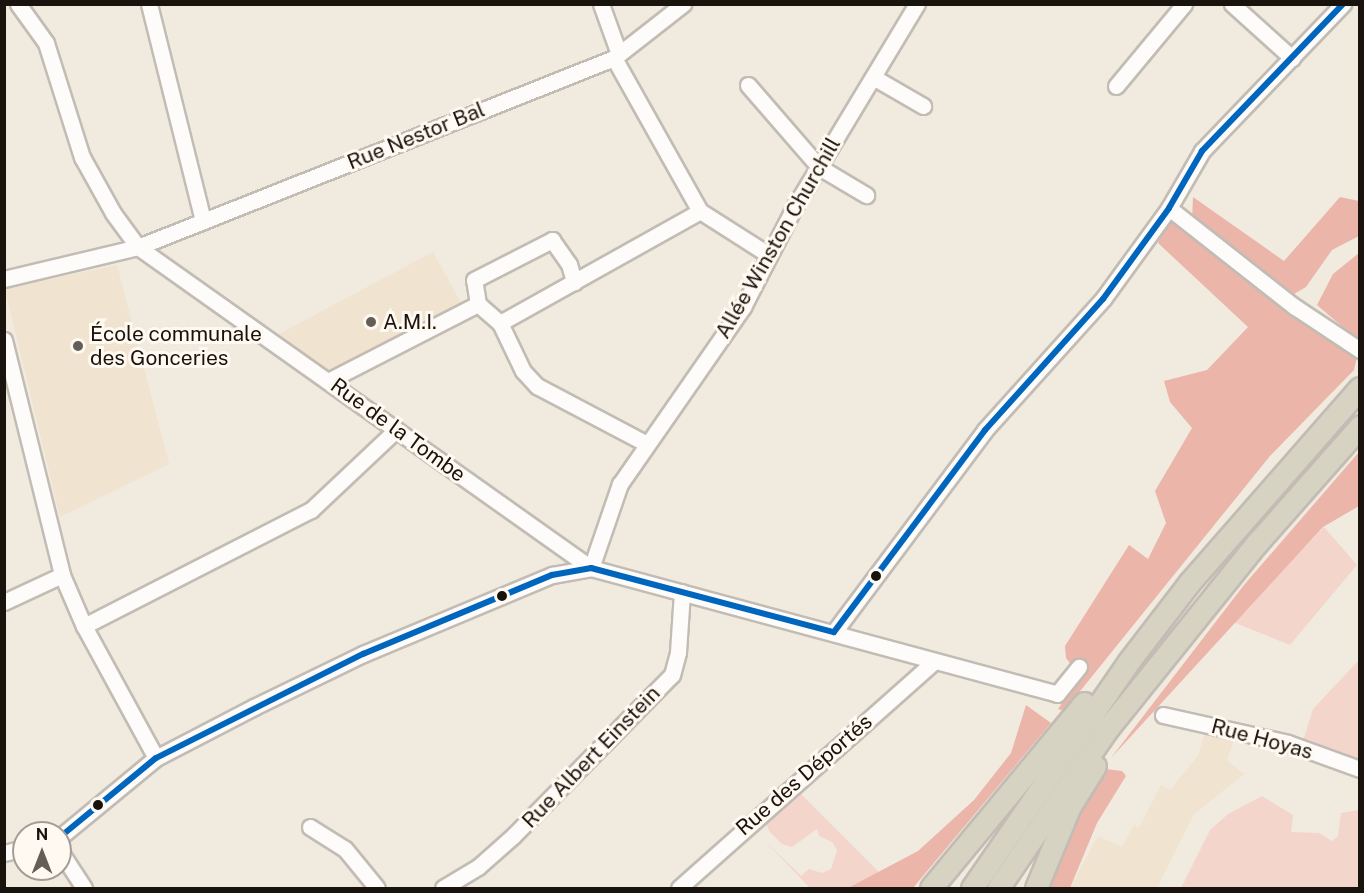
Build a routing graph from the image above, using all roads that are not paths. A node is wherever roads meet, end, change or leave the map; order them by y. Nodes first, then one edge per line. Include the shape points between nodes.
1 (18, 4) edge
2 (149, 4) edge
3 (601, 4) edge
4 (683, 4) edge
5 (917, 4) edge
6 (1184, 4) edge
7 (1232, 4) edge
8 (1343, 4) edge
9 (617, 56) junction
10 (1292, 58) junction
11 (873, 77) junction
12 (748, 85) dead end
13 (1116, 86) dead end
14 (923, 106) dead end
15 (819, 167) junction
16 (866, 195) dead end
17 (1168, 208) junction
18 (700, 211) junction
19 (203, 221) junction
20 (138, 247) junction
21 (769, 255) junction
22 (4, 279) edge
23 (574, 282) junction
24 (478, 304) junction
25 (500, 323) junction
26 (4, 340) edge
27 (1359, 350) edge
28 (328, 381) junction
29 (1359, 388) edge
30 (1359, 426) edge
31 (396, 430) junction
32 (647, 444) junction
33 (591, 568) junction
34 (62, 574) junction
35 (682, 592) junction
36 (4, 602) edge
37 (84, 626) junction
38 (834, 632) junction
39 (1129, 661) junction
40 (932, 663) junction
41 (1079, 667) dead end
42 (1163, 715) dead end
43 (1108, 728) junction
44 (156, 758) junction
45 (1359, 769) edge
46 (72, 827) edge
47 (310, 827) dead end
48 (72, 870) edge
49 (84, 888) edge
50 (377, 888) edge
51 (443, 888) edge
52 (679, 888) edge
53 (932, 888) edge
54 (972, 888) edge
55 (998, 888) edge
56 (1036, 888) edge

1 - 20 street, Rue de la Tombe via 46,44 82,157 113,213
2 - 19 street
3 - 9 street
4 - 9 street, Rue Nestor Bal
5 - 11 street, Allée Winston Churchill
6 - 13 street
7 - 10 street
8 - 10 street
9 - 18 street
9 - 19 street, Rue Nestor Bal
10 - 17 street via 1202,152
11 - 14 street
11 - 15 street, Allée Winston Churchill
12 - 15 street
15 - 16 street
15 - 21 street, Allée Winston Churchill
17 - 27 street via 1295,307
17 - 38 street via 1103,299 985,429
18 - 21 street
18 - 23 street
19 - 20 street, Rue Nestor Bal
20 - 22 street, Rue Nestor Bal
20 - 28 street, Rue de la Tombe
21 - 32 street, Allée Winston Churchill via 743,307
23 - 24 street via 569,264 552,240 474,280
23 - 25 street
24 - 25 street
24 - 28 street
25 - 32 street via 523,371 537,386
26 - 34 street
28 - 31 street, Rue de la Tombe
29 - 39 highway via 1240,521
30 - 43 highway via 1257,543
31 - 33 street, Rue de la Tombe
31 - 37 street via 311,510
32 - 33 street, Allée Winston Churchill via 621,484
33 - 35 street, Rue de la Tombe
33 - 44 street via 552,575 363,654
34 - 36 street
34 - 37 street
35 - 38 street, Rue de la Tombe
35 - 51 street, Rue Albert Einstein via 678,652 672,675 513,836 478,867
37 - 44 street
38 - 40 street, Rue de la Tombe
39 - 53 highway via 1109,670
39 - 54 highway
40 - 41 street via 1057,694
40 - 52 street, Rue des Déportés
42 - 45 street, Rue Hoyas via 1288,743
43 - 55 highway
43 - 56 highway via 1094,768 1070,806
44 - 46 street
47 - 50 street via 345,849
48 - 49 street

